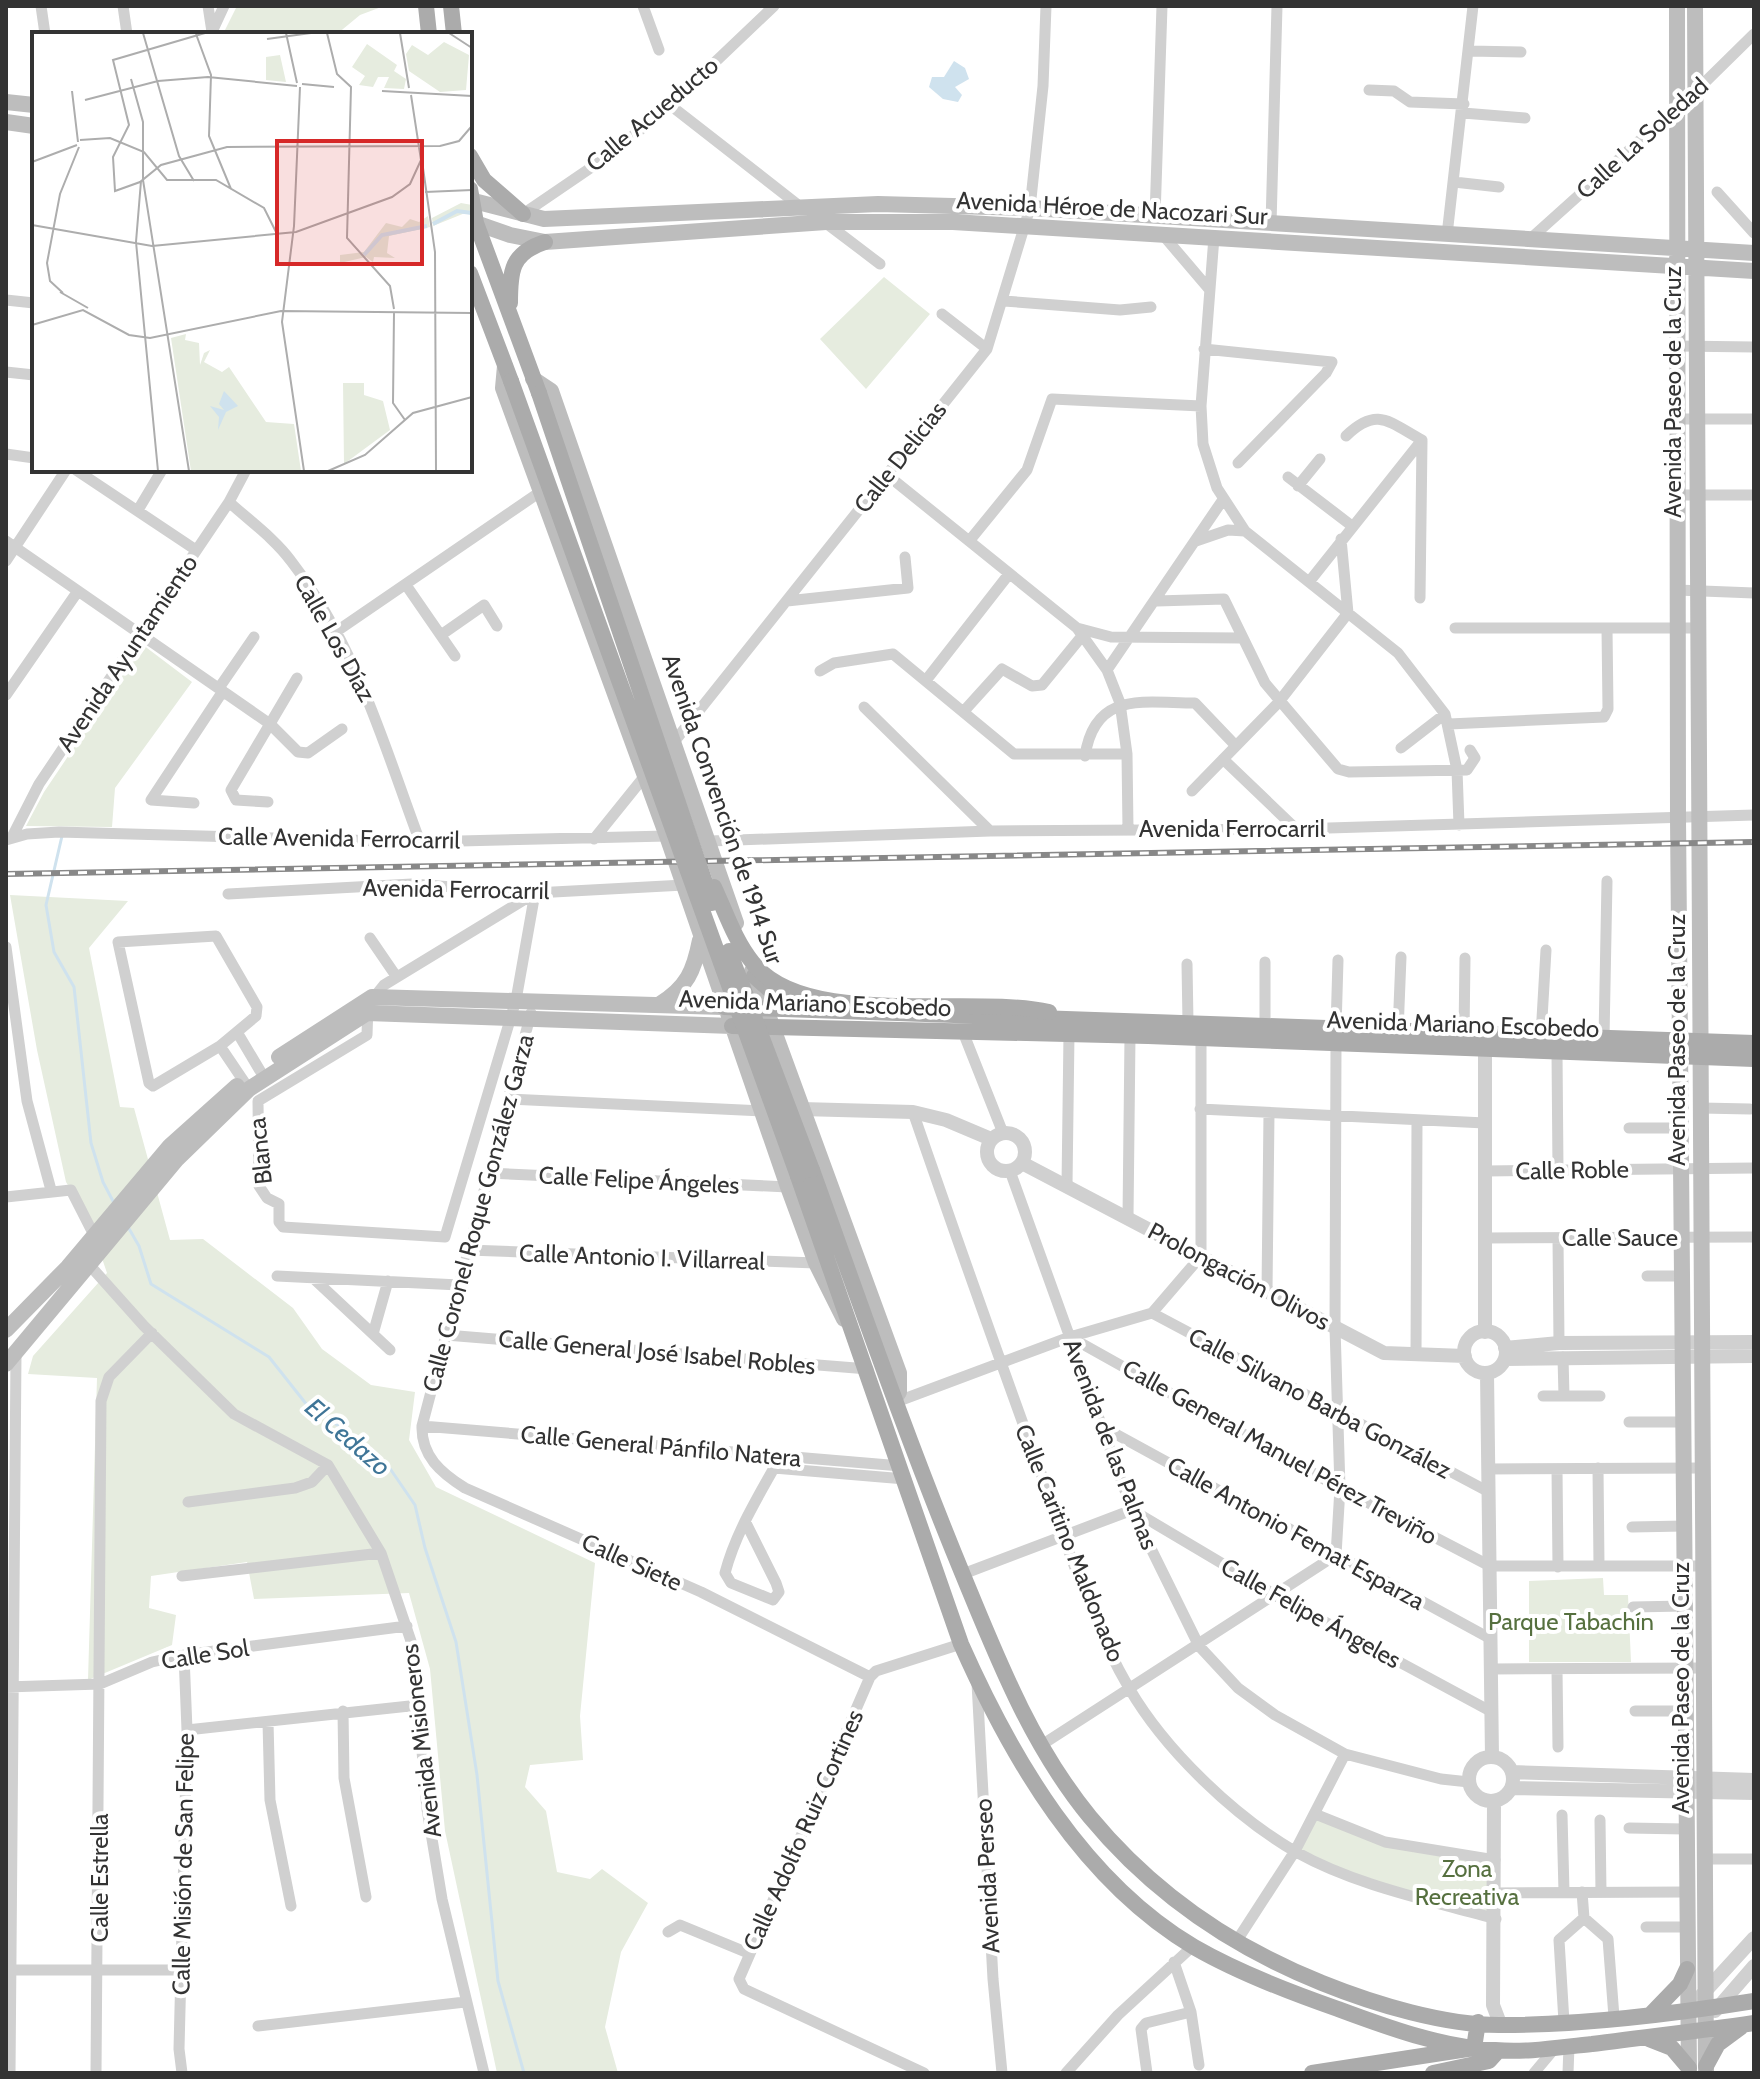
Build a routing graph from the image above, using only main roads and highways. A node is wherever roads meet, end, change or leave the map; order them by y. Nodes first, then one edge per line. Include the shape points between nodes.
1 (426, 6) edge
2 (451, 6) edge
3 (1677, 6) edge
4 (1695, 6) edge
5 (429, 32) edge
6 (454, 32) edge
7 (6, 102) edge
8 (32, 105) edge
9 (6, 122) edge
10 (32, 126) edge
11 (472, 159) edge
12 (472, 201) edge
13 (523, 214) junction
14 (473, 222) edge
15 (545, 242) junction
16 (1678, 249) junction
17 (1695, 250) junction
18 (1754, 253) edge
19 (1678, 267) junction
20 (1695, 268) junction
21 (1754, 271) edge
22 (472, 278) edge
23 (510, 316) junction
24 (508, 373) junction
25 (536, 386) junction
26 (691, 786) junction
27 (654, 801) junction
28 (700, 867) junction
29 (721, 875) junction
30 (685, 887) junction
31 (731, 907) junction
32 (698, 926) junction
33 (754, 976) junction
34 (660, 1004) junction
35 (370, 1005) junction
36 (724, 1007) junction
37 (822, 1012) junction
38 (769, 1018) junction
39 (1060, 1022) junction
40 (693, 1024) junction
41 (732, 1026) junction
42 (1148, 1029) junction
43 (1336, 1036) junction
44 (1754, 1043) edge
45 (1681, 1049) junction
46 (1701, 1050) junction
47 (1754, 1059) edge
48 (746, 1062) junction
49 (84, 1259) junction
50 (839, 1266) junction
51 (11, 1325) edge
52 (855, 1332) junction
53 (11, 1359) edge
54 (896, 1400) junction
55 (1687, 1969) junction
56 (1754, 2001) edge
57 (1651, 2014) junction
58 (1705, 2015) junction
59 (1478, 2022) junction
60 (1750, 2024) edge
61 (1501, 2026) junction
62 (1688, 2032) junction
63 (1644, 2037) junction
64 (1474, 2048) junction
65 (1498, 2051) junction
66 (1698, 2070) edge
67 (1312, 2073) edge
68 (1433, 2073) edge

1 - 5 main road
2 - 6 main road
3 - 16 main road, Avenida Paseo de la Cruz
4 - 17 main road, Avenida Paseo de la Cruz
7 - 8 main road
9 - 10 main road
11 - 13 main road via 484,180
12 - 13 main road, Avenida Héroe de Nacozari Sur
13 - 16 main road, Avenida Héroe de Nacozari Sur via 544,219 878,204 1030,208
14 - 15 main road, Avenida Héroe de Nacozari Sur
14 - 23 main road, Avenida Convención de 1914 Sur
15 - 19 main road, Avenida Héroe de Nacozari Sur via 826,222 1026,225
15 - 23 main road via 527,248 517,260 510,277
16 - 17 main road, Avenida Héroe de Nacozari Sur
16 - 19 main road, Avenida Paseo de la Cruz
17 - 18 main road, Avenida Héroe de Nacozari Sur
17 - 20 main road, Avenida Paseo de la Cruz
19 - 20 main road, Avenida Héroe de Nacozari Sur
19 - 45 main road, Avenida Paseo de la Cruz
20 - 21 main road, Avenida Héroe de Nacozari Sur
20 - 46 main road, Avenida Paseo de la Cruz
22 - 24 main road, Avenida Convención de 1914 Sur
23 - 25 main road, Avenida Convención de 1914 Sur
24 - 27 main road, Avenida Convención de 1914 Sur via 503,388
24 - 50 main road, Avenida Convención de 1914 Sur, bridge
25 - 26 main road, Avenida Convención de 1914 Sur via 551,391
25 - 28 main road, Avenida Convención de 1914 Sur, bridge
26 - 27 main road via 680,802
26 - 29 main road, Avenida Convención de 1914 Sur
27 - 30 main road, Avenida Convención de 1914 Sur
28 - 39 main road, bridge via 753,964 787,990 845,1003 1000,1006
28 - 50 main road, Avenida Convención de 1914 Sur, bridge
29 - 30 main road via 706,891
29 - 31 main road, Avenida Convención de 1914 Sur
30 - 32 main road, Avenida Convención de 1914 Sur
31 - 32 main road via 705,901 696,909
31 - 33 main road, Avenida Convención de 1914 Sur
32 - 34 main road via 691,977
32 - 36 main road, Avenida Convención de 1914 Sur
33 - 37 main road via 770,990
33 - 38 main road, Avenida Convención de 1914 Sur
34 - 35 main road, Avenida Mariano Escobedo via 516,1000
34 - 36 main road, Avenida Mariano Escobedo
35 - 40 main road, Avenida Mariano Escobedo via 507,1025 530,1018
35 - 49 main road via 247,1085 173,1152
36 - 38 main road, Avenida Mariano Escobedo
36 - 41 main road, Avenida Convención de 1914 Sur
37 - 38 main road, Avenida Mariano Escobedo
37 - 39 main road, Avenida Mariano Escobedo
38 - 39 main road, Avenida Mariano Escobedo via 963,1032
38 - 41 main road, Avenida Mariano Escobedo
38 - 54 main road, Avenida Convención de 1914 Sur via 899,1373
39 - 42 main road, Avenida Mariano Escobedo
39 - 42 main road, Avenida Mariano Escobedo via 1130,1036
40 - 41 main road, Avenida Mariano Escobedo
40 - 48 main road via 722,1036
41 - 48 main road, Avenida Convención de 1914 Sur
42 - 43 main road, Avenida Mariano Escobedo via 1201,1039
42 - 43 main road, Avenida Mariano Escobedo via 1188,1022
43 - 45 main road, Avenida Mariano Escobedo via 1557,1053
43 - 45 main road, Avenida Mariano Escobedo via 1398,1032 1604,1038
44 - 46 main road, Avenida Mariano Escobedo
45 - 46 main road, Avenida Mariano Escobedo
45 - 55 main road, Avenida Paseo de la Cruz
46 - 47 main road, Avenida Mariano Escobedo
46 - 58 main road, Avenida Paseo de la Cruz
48 - 52 main road, Avenida Convención de 1914 Sur via 816,1263 838,1313
49 - 51 main road
49 - 53 main road
50 - 52 main road, Avenida Convención de 1914 Sur
50 - 54 main road, Avenida Convención de 1914 Sur
52 - 64 main road, Avenida Convención de 1914 Sur via 976,1679 1002,1731 1058,1818 1098,1865 1193,1946 1305,1998 1405,2034
54 - 59 main road, Avenida Convención de 1914 Sur via 998,1662 1040,1746 1091,1818 1191,1914 1236,1942 1356,1997
55 - 57 main road
55 - 58 main road, Avenida Paseo de la Cruz
56 - 58 main road
57 - 58 main road, Avenida Convención de 1914 Sur
57 - 61 main road, Avenida Convención de 1914 Sur
58 - 60 main road
58 - 62 main road, Avenida Paseo de la Cruz
58 - 66 main road, Avenida Paseo de la Cruz
59 - 61 main road, Avenida Convención de 1914 Sur
59 - 64 main road
60 - 66 main road via 1718,2044
61 - 65 main road
62 - 63 main road
62 - 66 main road, Avenida Paseo de la Cruz
63 - 65 main road
63 - 66 main road via 1672,2048
64 - 65 main road
64 - 67 main road
65 - 68 main road via 1480,2065

